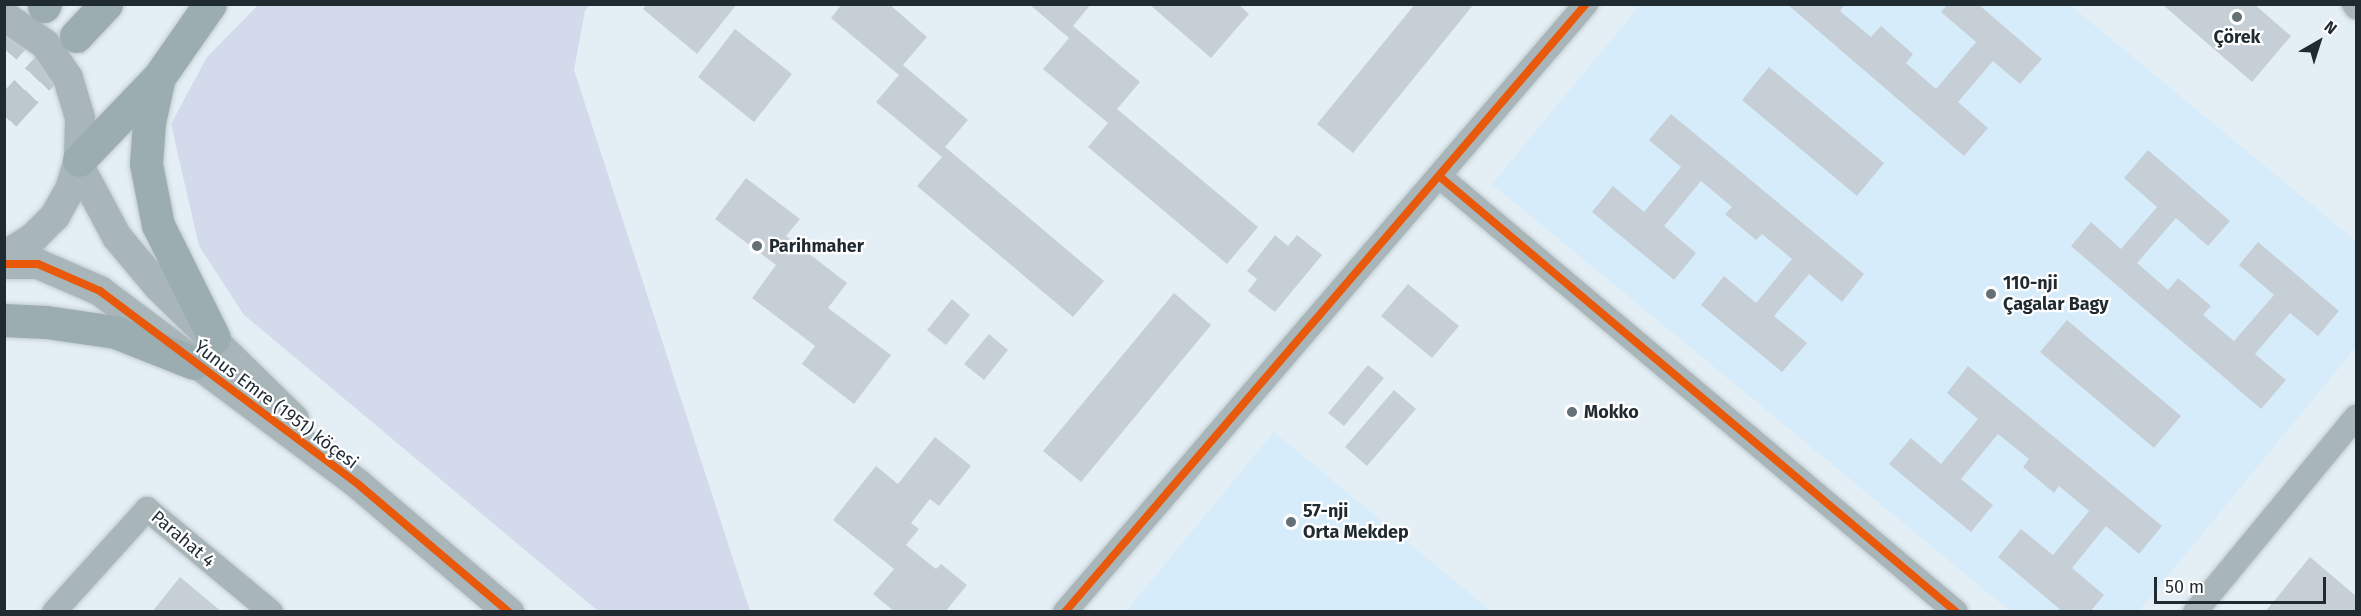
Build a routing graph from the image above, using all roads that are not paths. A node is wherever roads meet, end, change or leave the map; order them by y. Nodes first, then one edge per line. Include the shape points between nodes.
1 (106, 4) edge
2 (210, 4) edge
3 (1586, 4) edge
4 (4, 16) edge
5 (76, 36) tunnel mouth
6 (159, 77) junction
7 (79, 162) junction
8 (1439, 176) junction
9 (4, 256) edge
10 (4, 264) edge
11 (4, 320) edge
12 (214, 338) junction
13 (194, 363) junction
14 (2356, 417) edge
15 (359, 485) junction
16 (54, 612) edge
17 (271, 612) edge
18 (509, 612) edge
19 (1065, 612) edge
20 (1956, 612) edge
21 (2195, 612) edge

1 - 5 main road
2 - 6 main road
3 - 8 street
4 - 7 street via 45,44 68,78 80,118
6 - 7 main road
6 - 12 main road via 149,122 146,164 158,225
7 - 9 street via 55,216 33,238
7 - 12 street, Ýunus Emre (1951) köçesi via 117,237 159,286
8 - 19 street
8 - 20 street
10 - 13 street, Ýunus Emre (1951) köçesi via 38,264 100,291
11 - 13 main road via 115,332
12 - 15 street, Ýunus Emre (1951) köçesi
13 - 15 street, Ýunus Emre (1951) köçesi
14 - 21 street
15 - 18 street, Ýunus Emre (1951) köçesi
16 - 17 street, Parahat 4 via 147,509

